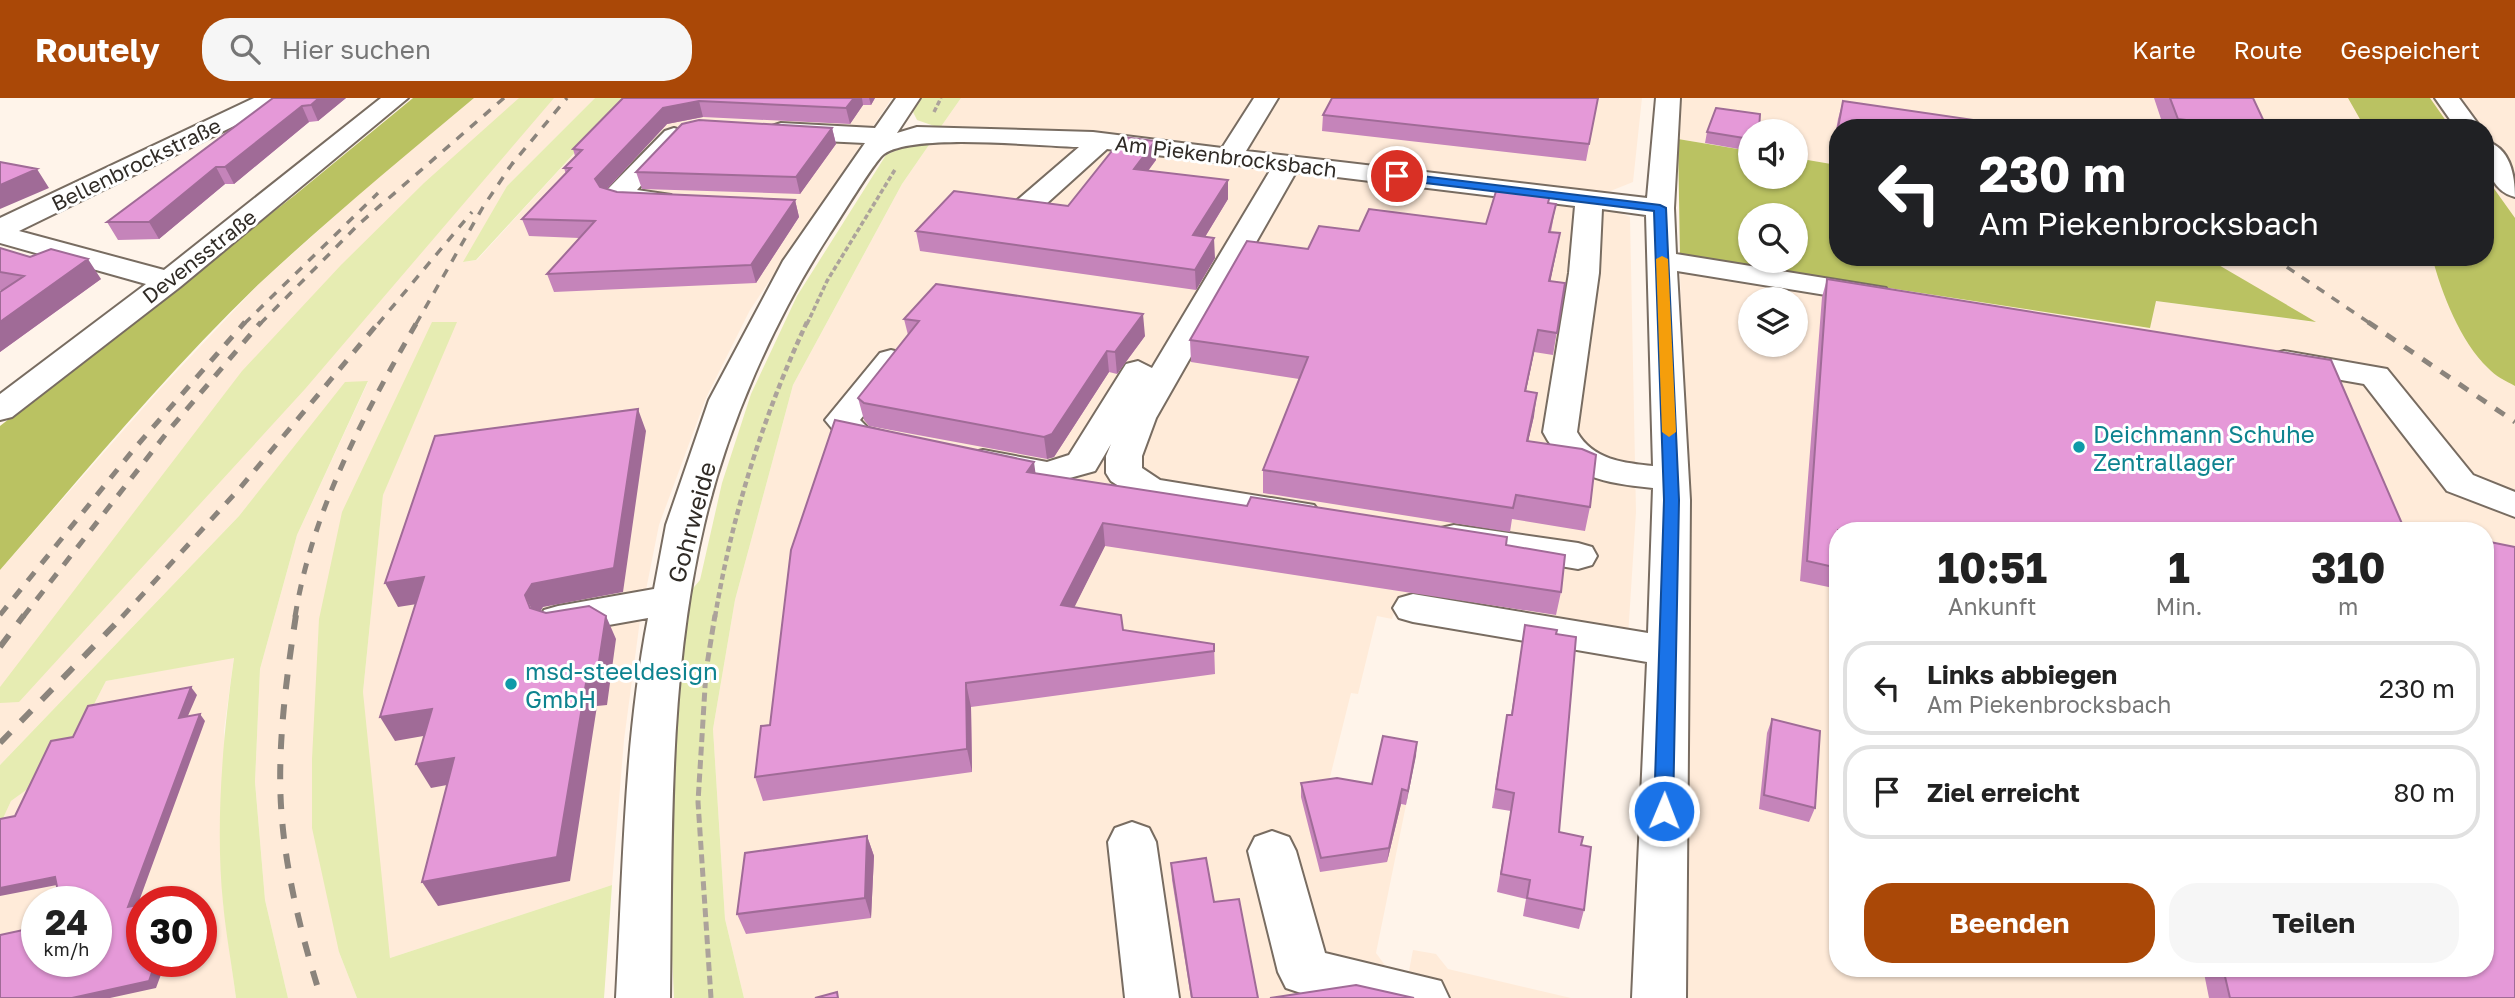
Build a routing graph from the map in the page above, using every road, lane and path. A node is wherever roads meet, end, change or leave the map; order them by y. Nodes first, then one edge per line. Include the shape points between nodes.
1 (273, 98) edge
2 (396, 98) edge
3 (941, 98) edge
4 (1266, 98) edge
5 (1668, 98) edge
6 (2447, 98) edge
7 (921, 107) edge
8 (2462, 119) edge
9 (694, 128) edge
10 (756, 130) edge
11 (1101, 141) junction
12 (886, 149) junction
13 (1230, 156) junction
14 (2494, 161) edge
15 (1277, 162) junction
16 (2515, 190) edge
17 (1589, 200) junction
18 (690, 202) edge
19 (1025, 208) edge
20 (1660, 208) junction
21 (0, 231) edge
22 (1662, 260) junction
23 (169, 281) junction
24 (1909, 300) edge
25 (895, 355) edge
26 (2252, 356) edge
27 (0, 410) edge
28 (916, 449) edge
29 (955, 456) edge
30 (1671, 479) junction
31 (2515, 505) edge
32 (1329, 518) edge
33 (1426, 533) edge
34 (1578, 556) dead end
35 (671, 600) junction
36 (1413, 608) dead end
37 (558, 620) edge
38 (1668, 651) junction
39 (1132, 842) dead end
40 (1272, 851) dead end
41 (643, 998) edge
42 (711, 998) edge
43 (1152, 998) edge
44 (1422, 998) edge
45 (1659, 998) edge

1 - 21 street, Bellenbrockstraße
2 - 23 street, Devensstraße
3 - 7 path
4 - 13 street
5 - 20 street
6 - 8 street
7 - 12 street, Gohrweide
9 - 18 street via 677,132 617,196
10 - 12 street
11 - 12 street, Am Piekenbrocksbach via 917,135
11 - 13 street, Am Piekenbrocksbach
11 - 19 street
12 - 35 street, Gohrweide via 823,206 726,400 685,525
12 - 42 path, Gohrweide via 778,384 740,502 716,606 706,671 698,802
13 - 15 street, Am Piekenbrocksbach
14 - 16 street
15 - 17 street, Am Piekenbrocksbach
15 - 29 street via 1082,463 1048,473
15 - 32 street via 1139,418 1124,456 1124,473 1150,490
17 - 20 street, Am Piekenbrocksbach
17 - 30 street via 1584,273 1560,432 1574,455 1596,466
20 - 22 street
21 - 23 street
22 - 24 street
22 - 30 street
23 - 27 street, Devensstraße
25 - 28 street via 842,420 856,436
26 - 31 street via 2375,376 2460,483
30 - 38 street
33 - 34 street
35 - 37 street
35 - 41 street, Gohrweide via 654,741
36 - 38 street
38 - 45 street
39 - 43 street
40 - 44 street via 1304,972

